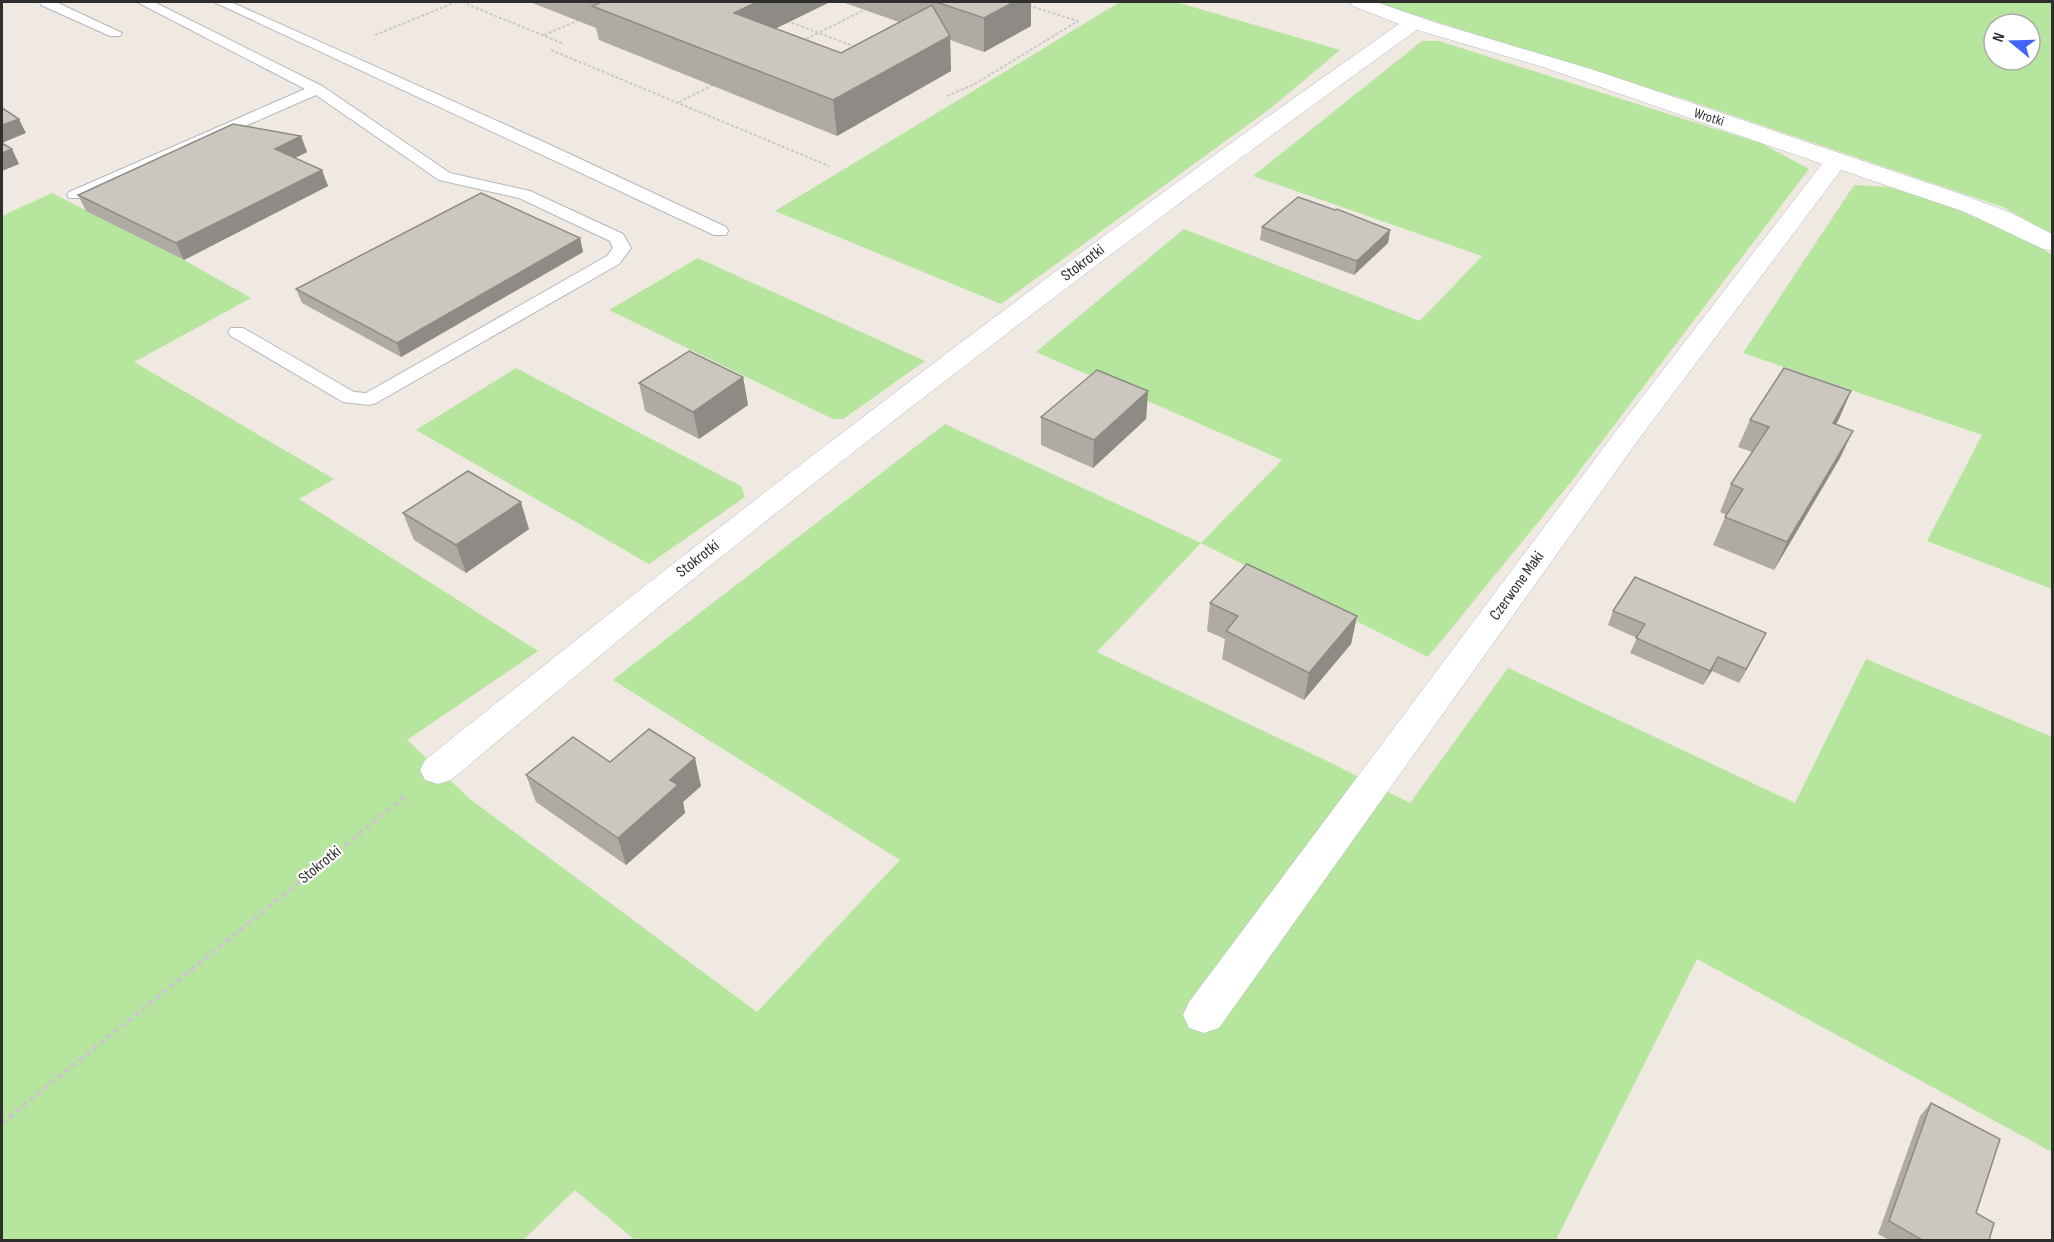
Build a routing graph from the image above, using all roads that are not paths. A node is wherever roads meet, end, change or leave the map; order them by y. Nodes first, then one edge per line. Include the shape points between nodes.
1 (46, 2) edge
2 (144, 2) edge
3 (221, 2) edge
4 (261, 2) edge
5 (1360, 2) edge
6 (239, 10) junction
7 (1415, 22) junction
8 (115, 33) dead end
9 (317, 89) junction
10 (1836, 161) junction
11 (75, 195) dead end
12 (720, 231) dead end
13 (2052, 244) edge
14 (237, 332) dead end
15 (438, 770) road end
16 (1204, 1015) dead end

1 - 8 lane
2 - 9 lane
3 - 6 lane
4 - 6 lane
5 - 7 street, Wrotki
6 - 12 lane
7 - 10 street, Wrotki via 1550,63
7 - 15 street, Stokrotki via 1092,255 685,569
9 - 11 lane
9 - 14 lane via 445,177 524,194 617,238 622,248 613,260 369,399 350,398
10 - 13 street, Wrotki via 1945,195 2026,228
10 - 16 street, Czerwone Maki via 1626,437

